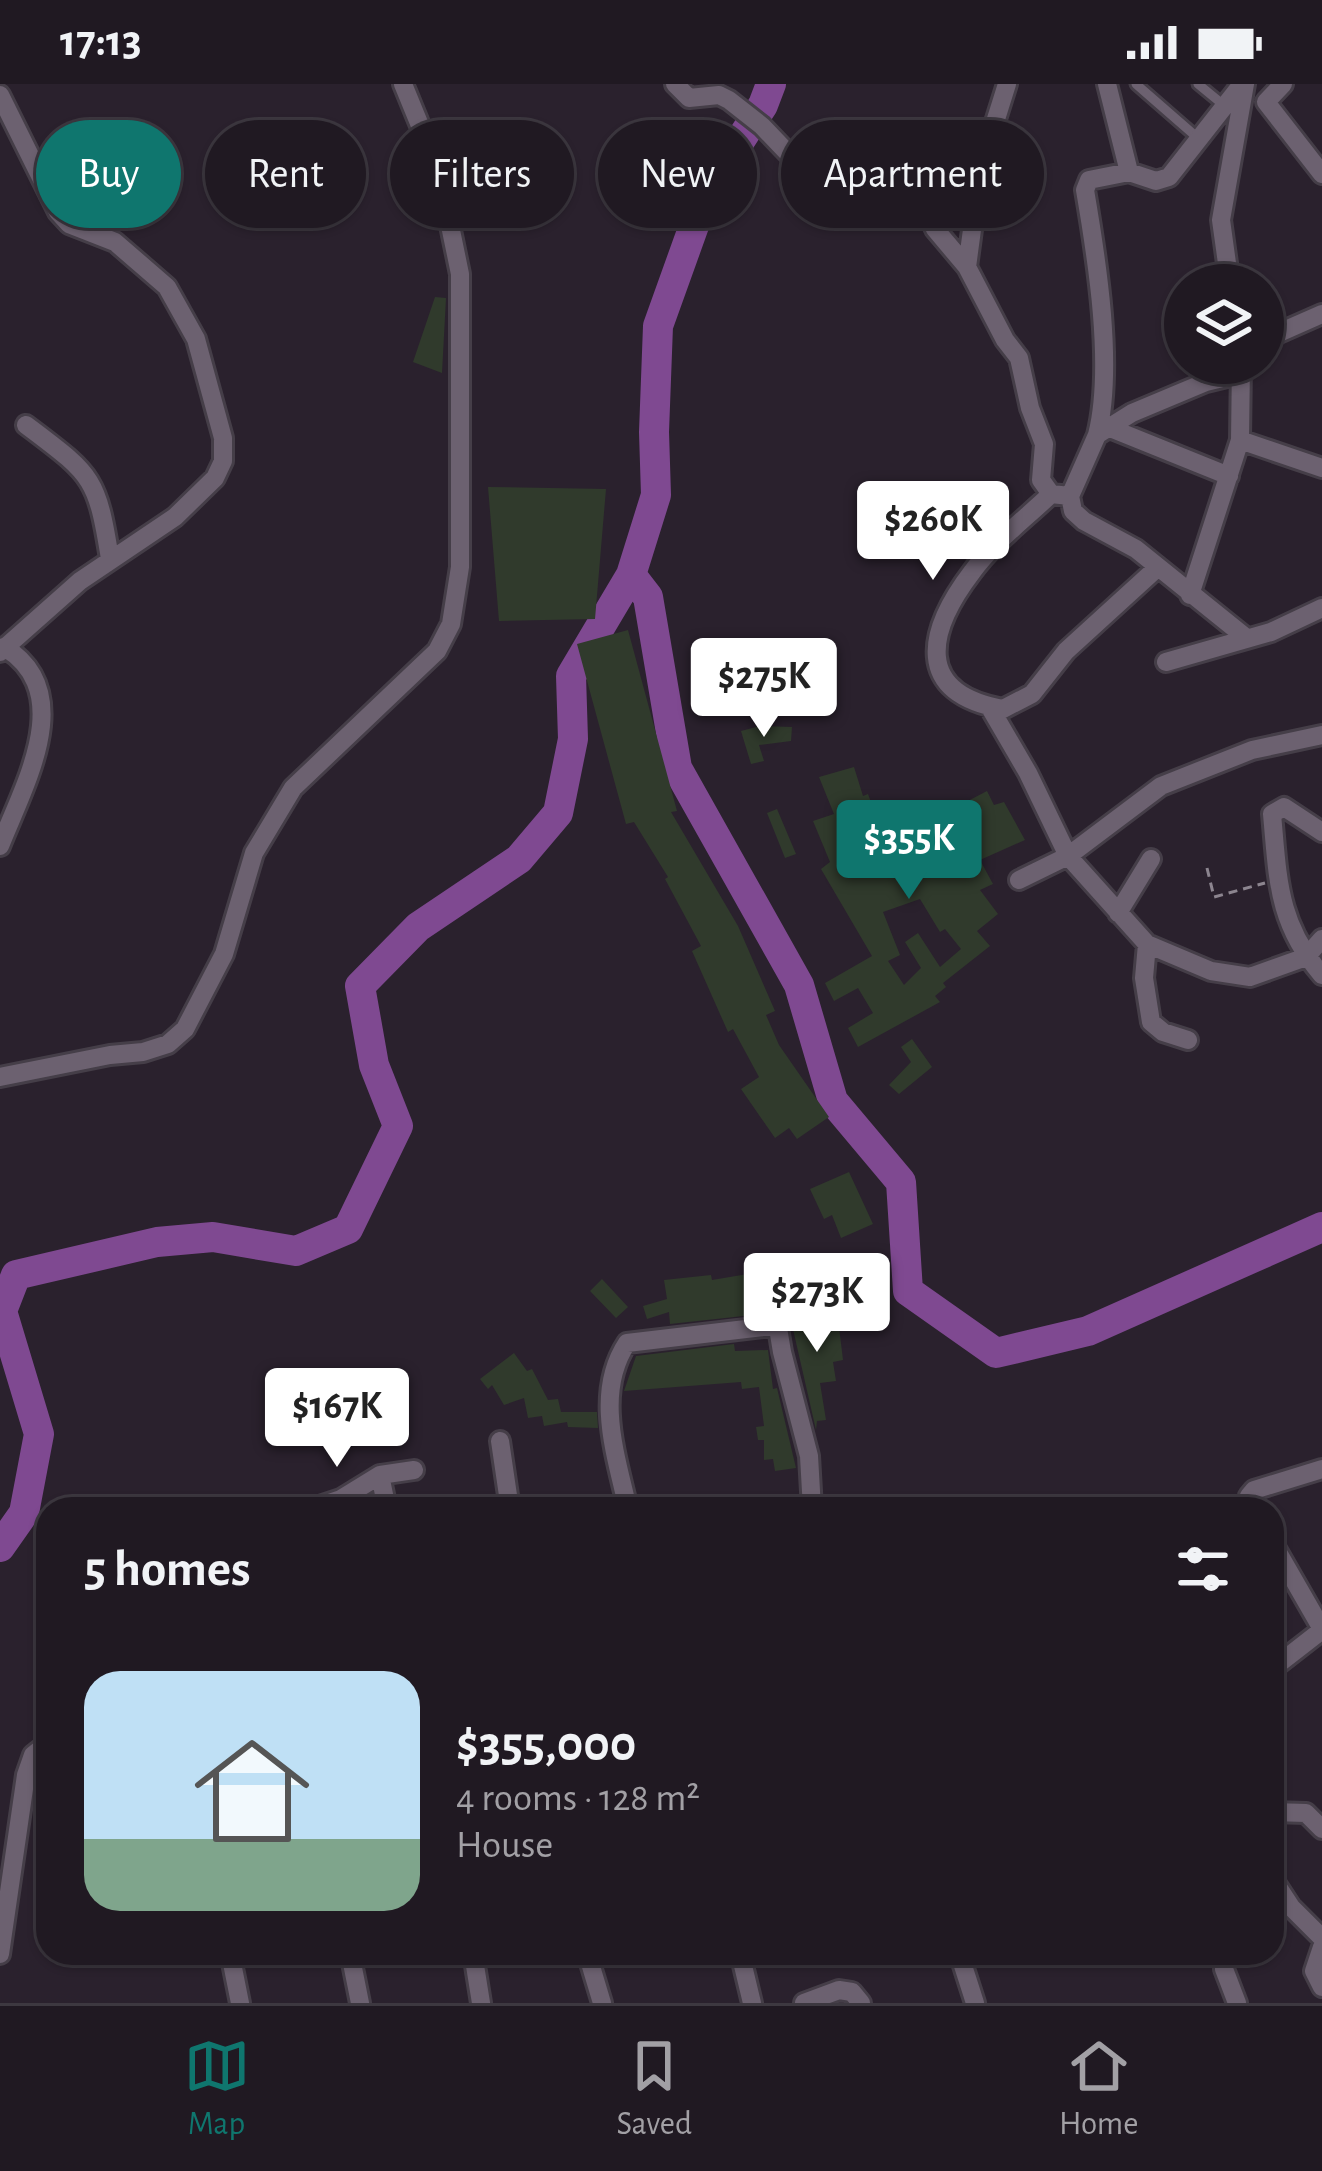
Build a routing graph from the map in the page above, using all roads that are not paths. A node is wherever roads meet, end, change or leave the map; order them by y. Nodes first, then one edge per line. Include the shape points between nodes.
1 (403, 84) edge
2 (675, 84) edge
3 (1007, 84) edge
4 (1107, 84) edge
5 (1136, 84) edge
6 (1198, 84) edge
7 (1246, 84) edge
8 (1282, 84) edge
9 (0, 95) edge
10 (1266, 102) junction
11 (1226, 107) junction
12 (1199, 140) junction
13 (1129, 172) junction
14 (1322, 175) edge
15 (1227, 264) edge
16 (967, 266) junction
17 (1322, 314) edge
18 (1284, 331) edge
19 (1201, 384) edge
20 (1240, 384) edge
21 (26, 425) dead end
22 (1104, 431) junction
23 (1240, 440) junction
24 (1322, 468) edge
25 (1229, 476) junction
26 (1060, 495) junction
27 (110, 559) junction
28 (1157, 568) junction
29 (1190, 595) junction
30 (1322, 608) edge
31 (1244, 636) junction
32 (2, 649) edge
33 (1166, 662) dead end
34 (989, 706) junction
35 (1322, 735) edge
36 (1322, 832) edge
37 (0, 846) edge
38 (1068, 856) junction
39 (1151, 859) dead end
40 (1019, 880) dead end
41 (1118, 913) junction
42 (1322, 939) edge
43 (1147, 944) junction
44 (1306, 957) junction
45 (1322, 975) edge
46 (1188, 1040) dead end
47 (0, 1078) edge
48 (772, 1292) dead end
49 (780, 1324) junction
50 (500, 1441) dead end
51 (1322, 1469) edge
52 (414, 1470) dead end
53 (380, 1475) junction
54 (344, 1497) edge
55 (385, 1497) edge
56 (508, 1497) edge
57 (625, 1497) edge
58 (811, 1497) edge
59 (1249, 1497) edge
60 (1284, 1563) edge
61 (1322, 1629) edge
62 (1284, 1659) edge
63 (36, 1753) edge
64 (1284, 1812) edge
65 (1322, 1829) edge
66 (1284, 1896) edge
67 (1322, 1943) edge
68 (0, 1954) edge
69 (232, 1965) edge
70 (352, 1965) edge
71 (475, 1965) edge
72 (591, 1965) edge
73 (743, 1965) edge
74 (963, 1965) edge
75 (1224, 1969) dead end
76 (1322, 1987) edge
77 (240, 2003) edge
78 (360, 2003) edge
79 (481, 2003) edge
80 (602, 2003) edge
81 (752, 2003) edge
82 (804, 2003) edge
83 (861, 2003) edge
84 (975, 2003) edge
85 (1238, 2003) edge

1 - 47 street via 439,172 460,274 460,567 445,640 293,788 254,853 224,954 185,1029 143,1052
2 - 16 street via 692,100 719,95 733,103 817,176 900,171 912,178 935,229
3 - 16 street via 980,170
4 - 13 street
5 - 12 lane
6 - 11 lane
7 - 10 street
7 - 11 street
7 - 15 street via 1221,220
8 - 10 street
9 - 27 street via 58,212 116,242 167,287 196,339 224,438 215,478 175,517
10 - 14 street
11 - 12 street
12 - 13 street via 1169,177
13 - 22 street via 1089,180 1085,190 1105,359
16 - 26 street via 1019,358 1044,444 1041,480
17 - 18 street
19 - 22 street
20 - 23 street
21 - 27 street via 94,484
22 - 25 street
22 - 26 street
23 - 24 street
23 - 25 street
25 - 29 street
26 - 28 street via 1084,521
26 - 34 street via 973,570 937,645 950,690
27 - 32 street
28 - 29 street
28 - 34 street via 1066,651 1032,694 1003,709
29 - 31 street
30 - 31 street
31 - 33 street
32 - 37 street via 33,671 43,723
34 - 38 street
35 - 38 street via 1252,750 1161,786
36 - 44 street via 1284,807 1272,814 1282,911
38 - 40 street
38 - 41 street
39 - 41 street
41 - 43 street
42 - 44 street
43 - 44 street via 1211,971 1250,977
43 - 46 street via 1151,1022
44 - 45 street
48 - 49 street
49 - 57 street via 626,1343 612,1366 610,1394
49 - 58 street
50 - 56 street
51 - 59 street
52 - 53 street
53 - 54 street
53 - 55 street
60 - 61 street
61 - 62 street
63 - 68 street
64 - 65 street via 1306,1813
66 - 67 street
67 - 76 street via 1314,1971
69 - 77 street
70 - 78 street
71 - 79 street
72 - 80 street
73 - 81 street
74 - 84 street
75 - 85 street
82 - 83 street via 839,1990

